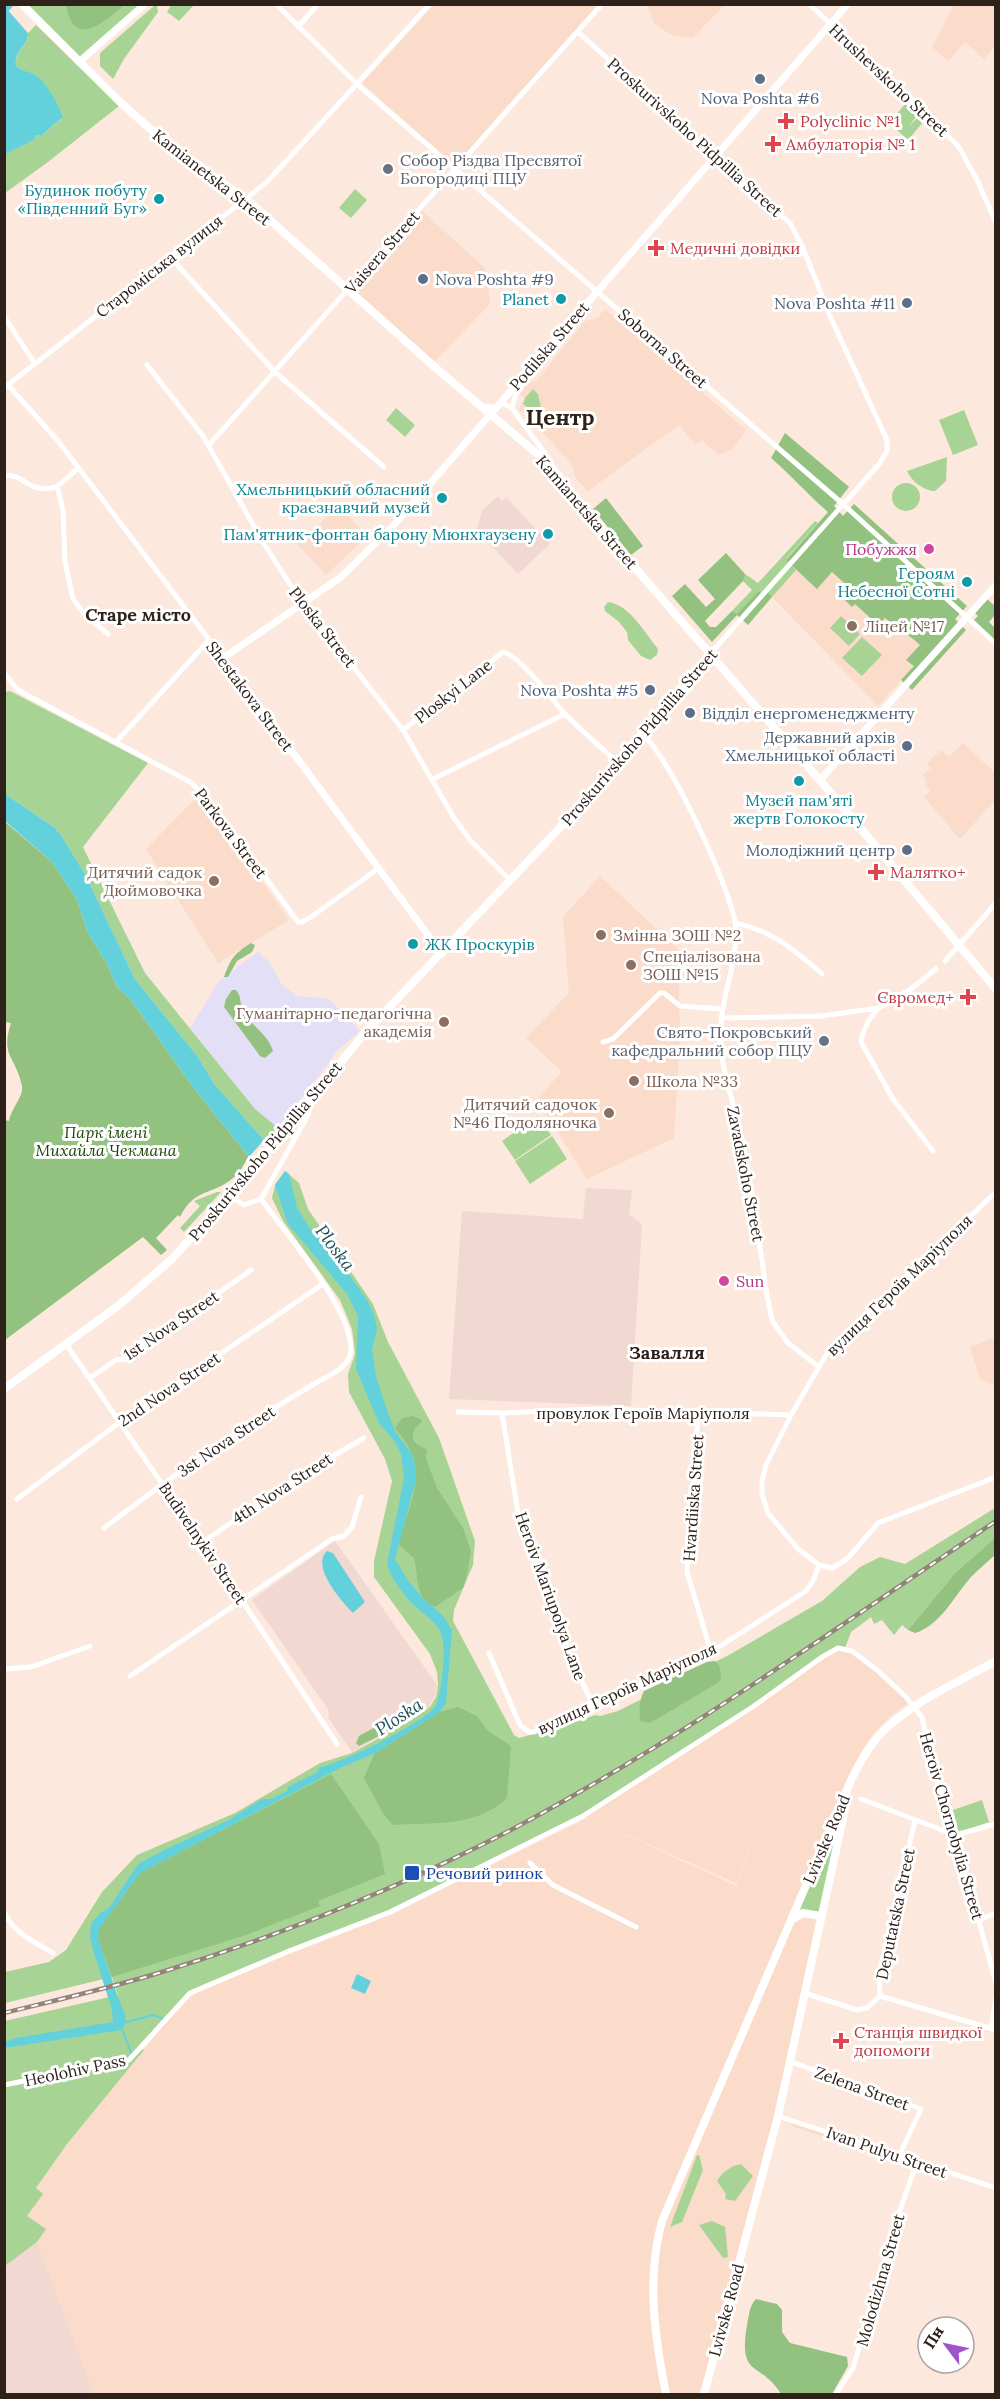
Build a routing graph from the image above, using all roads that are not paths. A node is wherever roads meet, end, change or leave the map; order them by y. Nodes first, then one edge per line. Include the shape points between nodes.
1 (22, 4) edge
2 (145, 4) edge
3 (276, 4) edge
4 (318, 4) edge
5 (430, 4) edge
6 (602, 4) edge
7 (809, 4) edge
8 (848, 4) edge
9 (831, 25) junction
10 (298, 27) junction
11 (578, 32) junction
12 (80, 62) junction
13 (357, 84) junction
14 (716, 157) junction
15 (455, 170) junction
16 (245, 199) junction
17 (996, 223) edge
18 (171, 258) junction
19 (349, 290) junction
20 (597, 291) junction
21 (4, 316) edge
22 (35, 364) junction
23 (147, 365) dead end
24 (275, 372) junction
25 (524, 377) junction
26 (6, 386) edge
27 (476, 402) junction
28 (499, 404) junction
29 (512, 408) junction
30 (490, 414) junction
31 (209, 445) junction
32 (384, 467) dead end
33 (78, 468) junction
34 (560, 475) junction
35 (4, 476) edge
36 (57, 486) junction
37 (844, 505) junction
38 (996, 585) edge
39 (304, 603) junction
40 (966, 617) junction
41 (108, 634) dead end
42 (208, 640) junction
43 (996, 644) edge
44 (710, 654) junction
45 (223, 658) junction
46 (4, 673) edge
47 (566, 714) junction
48 (403, 730) junction
49 (643, 735) junction
50 (117, 742) junction
51 (618, 763) junction
52 (433, 779) junction
53 (820, 780) junction
54 (379, 868) junction
55 (511, 880) junction
56 (996, 903) edge
57 (735, 923) junction
58 (959, 944) junction
59 (442, 954) junction
60 (945, 961) dead end
61 (936, 969) dead end
62 (822, 974) dead end
63 (996, 989) edge
64 (879, 1008) junction
65 (721, 1009) junction
66 (721, 1018) junction
67 (603, 1042) dead end
68 (313, 1096) junction
69 (933, 1151) dead end
70 (996, 1192) edge
71 (230, 1196) junction
72 (261, 1199) junction
73 (251, 1270) dead end
74 (323, 1284) junction
75 (66, 1344) junction
76 (819, 1367) junction
77 (90, 1378) junction
78 (4, 1389) edge
79 (458, 1412) dead end
80 (699, 1412) junction
81 (502, 1413) junction
82 (791, 1415) junction
83 (120, 1422) junction
84 (364, 1438) dead end
85 (996, 1478) edge
86 (162, 1484) junction
87 (362, 1497) dead end
88 (17, 1499) dead end
89 (104, 1528) dead end
90 (203, 1542) junction
91 (819, 1565) junction
92 (241, 1599) junction
93 (90, 1646) dead end
94 (711, 1652) junction
95 (489, 1653) dead end
96 (996, 1661) edge
97 (4, 1669) edge
98 (130, 1676) dead end
99 (593, 1705) junction
100 (914, 1707) junction
101 (338, 1744) dead end
102 (852, 1778) junction
103 (861, 1800) dead end
104 (915, 1821) junction
105 (996, 1824) edge
106 (955, 1835) junction
107 (530, 1863) dead end
108 (4, 1912) edge
109 (996, 1913) edge
110 (821, 1916) junction
111 (792, 1919) junction
112 (979, 1920) junction
113 (636, 1927) dead end
114 (53, 1953) dead end
115 (996, 1983) edge
116 (804, 1993) junction
117 (880, 1995) junction
118 (996, 1998) edge
119 (993, 2029) edge
120 (141, 2048) joint
121 (789, 2061) junction
122 (4, 2085) edge
123 (778, 2116) junction
124 (899, 2156) junction
125 (917, 2162) junction
126 (996, 2188) edge
127 (666, 2394) edge
128 (704, 2394) edge
129 (836, 2394) edge

1 - 12 main road, Kamianetska Street
2 - 12 street
3 - 10 street, Soborna Street
4 - 10 street
5 - 13 street, Староміська вулиця
6 - 11 street, Vaisera Street
7 - 9 street, Hrushevskoho Street
8 - 9 street, Podilska Street
9 - 14 street, Podilska Street
9 - 17 street, Hrushevskoho Street via 958,147
10 - 13 street, Soborna Street
11 - 14 street, Proskurivskoho Pidpillia Street
11 - 15 street, Vaisera Street
12 - 16 main road, Kamianetska Street via 155,133
13 - 15 street, Soborna Street
13 - 16 street, Староміська вулиця via 267,182
14 - 20 street, Podilska Street
14 - 37 street, Proskurivskoho Pidpillia Street via 790,223 884,432 884,457
15 - 19 street, Vaisera Street
15 - 20 street, Soborna Street
16 - 18 street, Староміська вулиця
16 - 19 main road, Kamianetska Street
18 - 22 street, Староміська вулиця
18 - 24 street
19 - 24 street, Vaisera Street
19 - 27 main road, Kamianetska Street
20 - 25 street, Podilska Street
20 - 37 street, Soborna Street
21 - 22 street
22 - 26 street, Староміська вулиця
23 - 31 street, Ploska Street
24 - 31 street, Vaisera Street
24 - 32 street
25 - 28 street, Podilska Street
25 - 29 street
26 - 33 street, Shestakova Street via 35,413
27 - 28 street via 488,407
27 - 30 main road, Kamianetska Street
28 - 29 street
28 - 30 street, Podilska Street
29 - 34 street
30 - 34 main road, Kamianetska Street
30 - 39 street, Podilska Street via 394,525 340,577
31 - 39 street, Ploska Street via 264,544
33 - 36 street
33 - 42 street, Shestakova Street
34 - 44 main road, Kamianetska Street
35 - 36 street via 12,474 34,488
36 - 41 street via 73,599
37 - 40 street, Soborna Street
37 - 44 street, Proskurivskoho Pidpillia Street
38 - 40 street
39 - 45 street, Podilska Street
39 - 48 street, Ploska Street
40 - 43 street, Soborna Street
40 - 53 street
42 - 45 street, Shestakova Street
42 - 50 street
44 - 49 main road, Proskurivskoho Pidpillia Street
44 - 53 main road, Kamianetska Street
45 - 54 street, Shestakova Street
46 - 50 street, Parkova Street via 17,689
47 - 48 street, Ploskyi Lane via 520,663 503,652
47 - 51 street
47 - 52 street
48 - 52 street, Ploska Street
49 - 51 main road, Proskurivskoho Pidpillia Street
49 - 57 street, Zavadskoho Street via 661,757 705,839
50 - 54 street, Parkova Street via 192,783 298,922 311,917
51 - 55 main road, Proskurivskoho Pidpillia Street
52 - 55 street, Ploska Street via 470,840
53 - 58 main road, Kamianetska Street
54 - 59 street, Shestakova Street
55 - 59 main road, Proskurivskoho Pidpillia Street
56 - 58 street
57 - 62 street via 776,936
57 - 65 street, Zavadskoho Street via 734,952
58 - 60 street
58 - 63 main road, Kamianetska Street
59 - 68 main road, Proskurivskoho Pidpillia Street via 363,1035
61 - 64 street
64 - 66 street via 821,1016
64 - 69 street via 867,1023 861,1042 893,1099
65 - 66 street, Zavadskoho Street
65 - 67 street via 680,1006 660,993 613,1039
66 - 76 street, Zavadskoho Street via 723,1070 744,1145 770,1312 782,1338
68 - 71 main road, Proskurivskoho Pidpillia Street
68 - 72 street via 308,1115
70 - 76 street, вулиця Героїв Маріуполя via 832,1345
71 - 72 street via 244,1205
71 - 75 main road, Proskurivskoho Pidpillia Street via 147,1283
72 - 74 street
73 - 77 street, 1st Nova Street via 126,1359 116,1360
74 - 83 street, 2nd Nova Street
74 - 86 street, 3st Nova Street via 350,1336 350,1358 343,1367
75 - 77 street, Budivelnykiv Street
75 - 78 main road, Proskurivskoho Pidpillia Street
76 - 82 street, вулиця Героїв Маріуполя
77 - 83 street, Budivelnykiv Street
79 - 81 street, провулок Героїв Маріуполя
80 - 81 street, провулок Героїв Маріуполя via 597,1409
80 - 82 street, провулок Героїв Маріуполя
80 - 94 street, Hvardiiska Street via 687,1572
81 - 99 street, Heroiv Mariupolya Lane via 518,1513
82 - 91 street, вулиця Героїв Маріуполя via 766,1465 762,1494 768,1513 780,1530
83 - 86 street, Budivelnykiv Street
83 - 88 street, 2nd Nova Street
84 - 90 street, 4th Nova Street via 299,1476
85 - 91 street, вулиця Героїв Маріуполя via 879,1523 847,1559 832,1568
86 - 89 street, 3st Nova Street
86 - 90 street, Budivelnykiv Street
87 - 92 street via 345,1536 332,1539
90 - 92 street, Budivelnykiv Street
91 - 94 street, вулиця Героїв Маріуполя via 806,1591
92 - 98 street
92 - 101 street, Budivelnykiv Street
93 - 97 street via 31,1666
94 - 99 street, вулиця Героїв Маріуполя
95 - 99 street, вулиця Героїв Маріуполя via 520,1725 528,1732
96 - 100 main road
100 - 102 main road via 876,1738
100 - 106 street, Heroiv Chornobylia Street via 922,1717 931,1761
100 - 120 street, Heroiv Chornobylia Street via 865,1660 838,1648 583,1816 390,1912 190,1993
102 - 110 main road, Lvivske Road
102 - 111 main road, Lvivske Road
103 - 104 street
104 - 106 street
104 - 117 street, Deputatska Street via 879,1974
105 - 106 street
106 - 112 street, Heroiv Chornobylia Street
107 - 113 street via 553,1885
108 - 114 street via 20,1934
109 - 112 street
110 - 111 main road via 803,1913
110 - 116 main road, Lvivske Road
111 - 127 main road, Lvivske Road via 656,2242 654,2326
112 - 115 street, Heroiv Chornobylia Street
116 - 117 street via 857,2010 867,2008
116 - 121 main road, Lvivske Road
117 - 119 street, Deputatska Street
118 - 119 street
120 - 122 street, Heolohiv Pass via 125,2062
121 - 123 main road, Lvivske Road
121 - 124 street, Zelena Street via 921,2109
123 - 124 street, Ivan Pulyu Street
123 - 128 main road, Lvivske Road
124 - 125 street, Ivan Pulyu Street
125 - 126 street, Ivan Pulyu Street
125 - 129 street, Molodizhna Street via 856,2360

